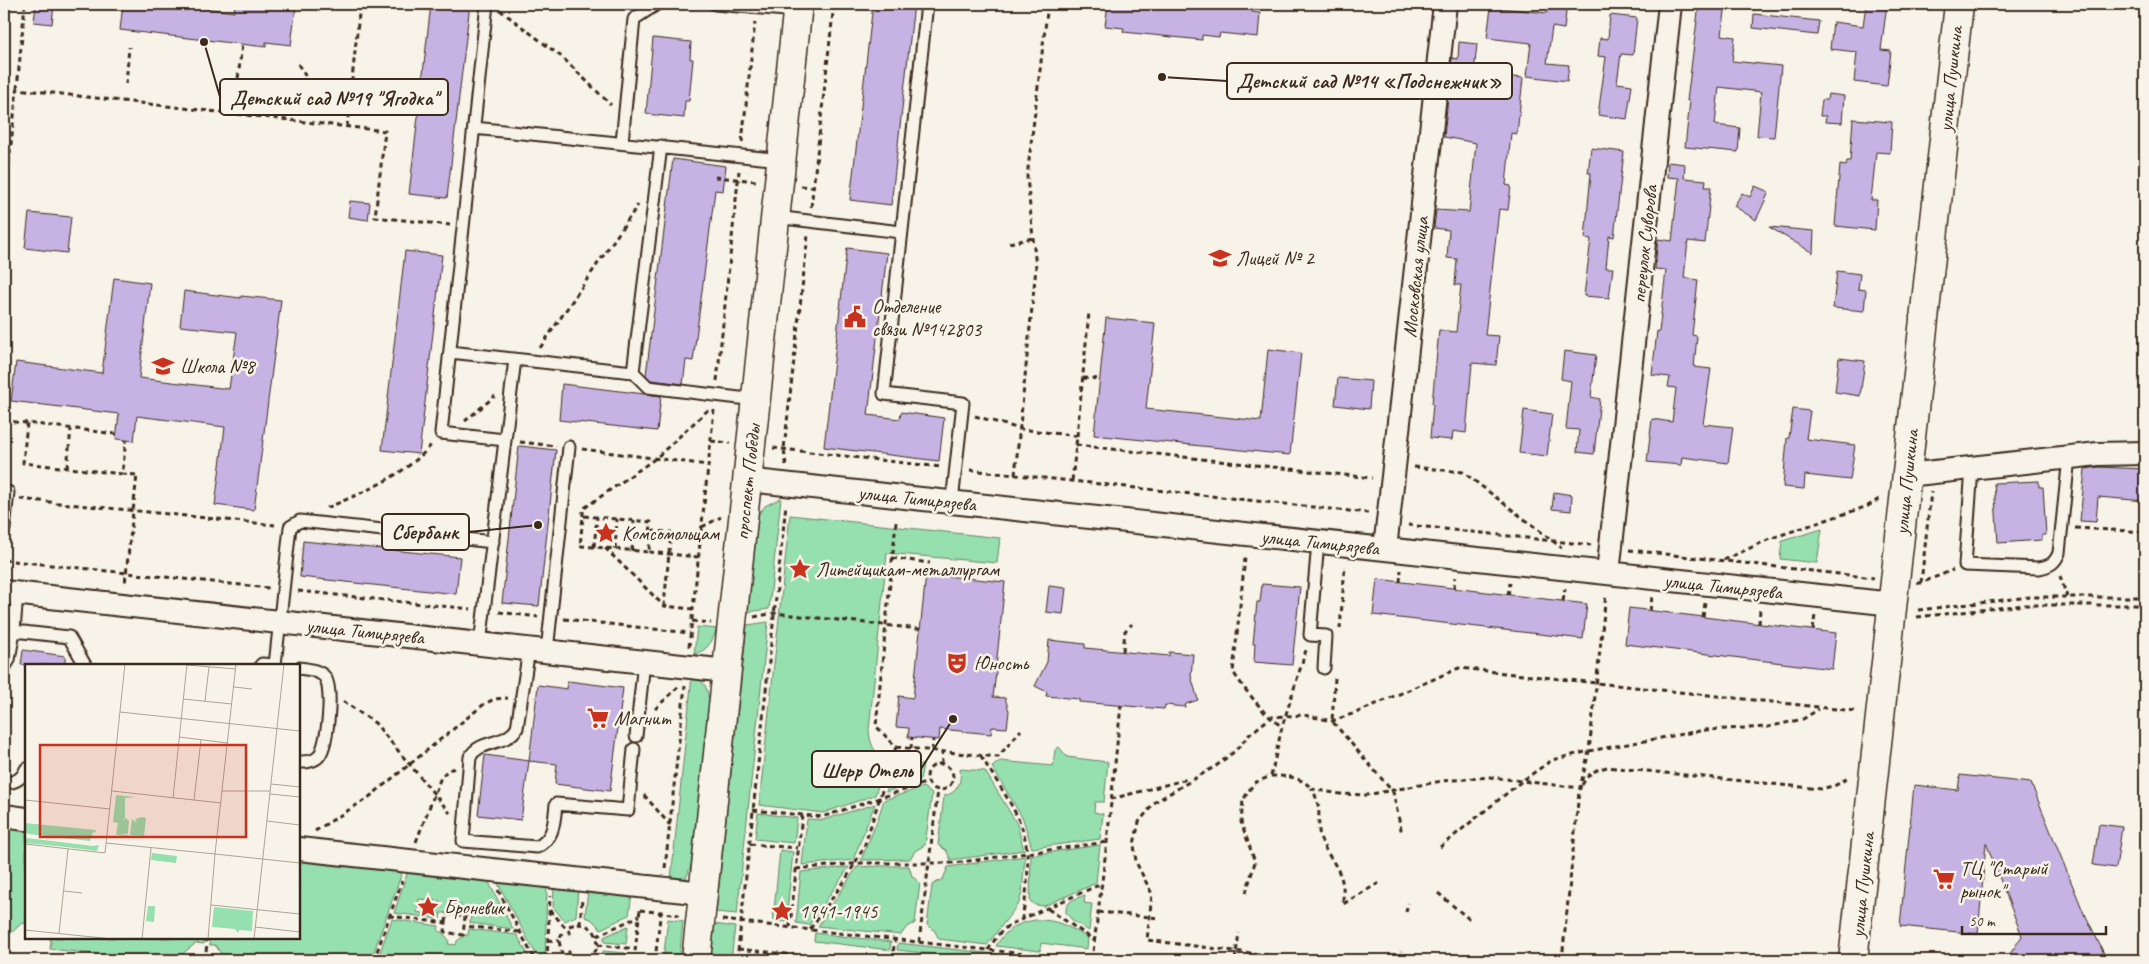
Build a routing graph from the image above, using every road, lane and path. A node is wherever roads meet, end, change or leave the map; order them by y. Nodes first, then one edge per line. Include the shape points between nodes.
1 (26, 4) edge
2 (360, 4) edge
3 (488, 4) edge
4 (657, 4) edge
5 (716, 4) edge
6 (927, 4) edge
7 (1048, 4) edge
8 (1444, 4) edge
9 (1670, 4) edge
10 (1959, 4) edge
11 (756, 7) junction
12 (798, 8) edge
13 (500, 10) dead end
14 (242, 44) dead end
15 (130, 46) dead end
16 (298, 64) dead end
17 (126, 84) dead end
18 (17, 88) junction
19 (325, 108) dead end
20 (234, 114) junction
21 (624, 117) junction
22 (346, 127) junction
23 (474, 128) junction
24 (622, 142) junction
25 (661, 146) junction
26 (741, 156) junction
27 (781, 160) junction
28 (658, 177) junction
29 (4, 208) edge
30 (775, 217) junction
31 (463, 227) junction
32 (901, 232) junction
33 (1034, 238) junction
34 (1009, 243) dead end
35 (1089, 312) dead end
36 (450, 352) junction
37 (515, 359) junction
38 (531, 361) junction
39 (633, 372) junction
40 (1083, 378) junction
41 (1100, 380) dead end
42 (512, 383) junction
43 (715, 396) junction
44 (756, 400) junction
45 (962, 413) junction
46 (4, 420) edge
47 (27, 423) junction
48 (71, 428) junction
49 (1020, 428) junction
50 (116, 434) dead end
51 (445, 434) junction
52 (1077, 436) junction
53 (126, 440) dead end
54 (505, 440) junction
55 (711, 441) junction
56 (751, 445) junction
57 (1076, 446) junction
58 (568, 447) junction
59 (2145, 453) edge
60 (2069, 457) junction
61 (656, 458) junction
62 (708, 465) junction
63 (67, 468) junction
64 (956, 468) junction
65 (1972, 468) junction
66 (1393, 472) junction
67 (122, 474) junction
68 (1015, 475) junction
69 (1915, 477) junction
70 (747, 480) junction
71 (1072, 481) junction
72 (8, 495) edge
73 (952, 502) junction
74 (133, 510) junction
75 (583, 516) junction
76 (597, 517) junction
77 (617, 519) junction
78 (1388, 519) junction
79 (634, 521) junction
80 (896, 522) dead end
81 (295, 524) junction
82 (2062, 528) junction
83 (4, 530) edge
84 (650, 531) junction
85 (2145, 532) edge
86 (493, 542) junction
87 (1318, 542) junction
88 (1555, 542) junction
89 (594, 547) junction
90 (604, 548) junction
91 (1611, 548) junction
92 (614, 549) junction
93 (1385, 549) junction
94 (632, 551) junction
95 (649, 552) junction
96 (668, 554) junction
97 (698, 557) junction
98 (892, 558) junction
99 (1245, 558) dead end
100 (4, 560) edge
101 (1723, 560) junction
102 (2056, 561) junction
103 (930, 563) dead end
104 (1965, 565) junction
105 (126, 567) dead end
106 (1599, 572) junction
107 (283, 589) junction
108 (11, 592) edge
109 (1907, 594) junction
110 (2066, 597) junction
111 (2145, 597) edge
112 (2145, 605) edge
113 (664, 606) junction
114 (693, 609) junction
115 (484, 611) junction
116 (1918, 617) dead end
117 (550, 618) junction
118 (692, 621) junction
119 (732, 621) junction
120 (280, 622) junction
121 (1132, 624) dead end
122 (885, 625) junction
123 (920, 629) dead end
124 (14, 631) junction
125 (690, 633) junction
126 (1310, 635) junction
127 (480, 644) junction
128 (538, 650) junction
129 (1123, 651) dead end
130 (644, 662) junction
131 (84, 664) edge
132 (275, 664) edge
133 (687, 667) junction
134 (4, 668) edge
135 (300, 668) edge
136 (1324, 668) dead end
137 (727, 671) junction
138 (1597, 683) junction
139 (330, 693) junction
140 (522, 699) junction
141 (1121, 705) dead end
142 (1819, 709) junction
143 (1855, 712) dead end
144 (1285, 715) junction
145 (1271, 717) junction
146 (1332, 721) junction
147 (1282, 726) junction
148 (1021, 730) dead end
149 (636, 731) joint
150 (912, 737) dead end
151 (933, 740) dead end
152 (896, 747) junction
153 (634, 749) dead end
154 (911, 749) junction
155 (932, 751) junction
156 (1589, 751) junction
157 (942, 752) junction
158 (980, 755) junction
159 (300, 762) edge
160 (942, 764) junction
161 (410, 765) junction
162 (25, 771) edge
163 (1271, 776) junction
164 (1193, 778) junction
165 (1848, 778) dead end
166 (631, 780) junction
167 (1522, 781) junction
168 (928, 782) junction
169 (4, 783) edge
170 (1580, 788) junction
171 (1312, 789) junction
172 (938, 790) junction
173 (1393, 792) junction
174 (880, 797) junction
175 (1111, 799) junction
176 (753, 810) dead end
177 (802, 815) junction
178 (4, 816) edge
179 (25, 819) edge
180 (670, 825) junction
181 (464, 829) junction
182 (1402, 834) dead end
183 (305, 841) edge
184 (1107, 842) junction
185 (750, 844) dead end
186 (1440, 847) dead end
187 (798, 848) junction
188 (1028, 853) junction
189 (856, 863) junction
190 (929, 863) junction
191 (796, 869) junction
192 (487, 870) junction
193 (551, 876) junction
194 (1379, 883) dead end
195 (1101, 884) junction
196 (1438, 892) dead end
197 (1246, 893) dead end
198 (678, 895) junction
199 (1408, 903) dead end
200 (1048, 908) junction
201 (549, 910) junction
202 (640, 910) junction
203 (1098, 912) junction
204 (1406, 912) dead end
205 (660, 913) junction
206 (389, 916) dead end
207 (639, 916) junction
208 (1150, 917) junction
209 (1022, 918) junction
210 (1160, 918) dead end
211 (1469, 919) dead end
212 (446, 923) junction
213 (464, 926) junction
214 (570, 926) dead end
215 (790, 927) junction
216 (810, 929) junction
217 (519, 932) junction
218 (562, 933) dead end
219 (1239, 933) dead end
220 (572, 934) dead end
221 (597, 936) junction
222 (205, 939) edge
223 (894, 939) junction
224 (548, 940) junction
225 (1094, 940) junction
226 (559, 941) junction
227 (919, 942) junction
228 (598, 945) junction
229 (636, 949) junction
230 (738, 949) dead end
231 (570, 950) dead end
232 (988, 950) junction
233 (1236, 952) junction
234 (1401, 952) dead end
235 (562, 954) dead end
236 (594, 955) junction
237 (4, 959) edge
238 (1052, 959) edge
239 (18, 960) edge
240 (205, 960) edge
241 (536, 960) edge
242 (547, 960) edge
243 (562, 960) edge
244 (588, 960) edge
245 (601, 960) edge
246 (634, 960) edge
247 (655, 960) edge
248 (696, 960) edge
249 (842, 960) edge
250 (892, 960) edge
251 (1078, 960) edge
252 (1092, 960) edge
253 (1235, 960) edge
254 (1305, 960) edge
255 (1399, 960) edge
256 (1562, 960) edge
257 (1853, 960) edge

1 - 18 path
2 - 22 path
3 - 23 lane
4 - 21 lane via 634,19
5 - 11 lane
6 - 32 lane
7 - 33 path via 1027,177
8 - 66 street, Московская улица
9 - 91 street, переулок Суворова
10 - 69 main road, улица Пушкина
11 - 12 lane
11 - 26 path
12 - 27 main road, проспект Победы
13 - 21 path via 563,58
14 - 20 path
15 - 17 path
16 - 19 path
18 - 20 path
18 - 29 path
20 - 22 path
21 - 24 lane
22 - 31 path via 385,131 375,217
23 - 24 lane
23 - 31 lane
24 - 25 lane
25 - 26 lane
25 - 28 lane
26 - 27 lane
26 - 43 path
27 - 30 main road, проспект Победы
28 - 38 path
28 - 39 lane
30 - 32 lane
30 - 44 main road, проспект Победы
31 - 36 lane
32 - 45 lane via 884,394 963,403
33 - 34 path
33 - 49 path via 1036,268
35 - 40 path
36 - 37 lane
36 - 51 lane
37 - 38 lane
37 - 42 lane
38 - 39 lane
39 - 43 lane via 648,387
40 - 41 path
40 - 52 path
42 - 51 path
42 - 54 lane
43 - 44 lane
44 - 56 main road, проспект Победы
45 - 49 path
45 - 64 lane
46 - 47 path
47 - 48 path
47 - 63 path via 22,463
48 - 50 path
48 - 63 path
49 - 52 path
49 - 68 path
51 - 54 lane
51 - 81 path via 414,463 395,475
52 - 57 path
53 - 67 path
54 - 58 path
54 - 86 lane
55 - 56 path
55 - 61 path via 714,404
55 - 62 path
56 - 64 path
56 - 70 main road, проспект Победы
57 - 66 path
57 - 71 path
58 - 61 path
58 - 117 lane
59 - 60 street
60 - 65 street
60 - 82 lane
61 - 62 path
61 - 75 path via 584,509
62 - 97 path
63 - 67 path
64 - 68 path
64 - 73 lane
65 - 69 street
65 - 104 lane
66 - 78 street, Московская улица
66 - 88 path via 1463,472
67 - 74 path via 137,475
68 - 71 path
69 - 101 path via 1868,506 1772,538
69 - 109 main road, улица Пушкина
69 - 109 path
70 - 73 street, улица Тимирязева
70 - 119 main road, проспект Победы
71 - 78 path
72 - 74 path
72 - 83 lane via 8,492
73 - 87 street, улица Тимирязева
74 - 81 path
74 - 105 path
75 - 76 path
75 - 89 path via 580,546
76 - 77 path
76 - 89 path
77 - 79 path
77 - 92 path
78 - 88 path
78 - 93 street, Московская улица
79 - 84 path via 651,522
79 - 94 path
80 - 98 path
81 - 86 lane
81 - 107 lane
82 - 85 path
82 - 102 lane
84 - 95 path
84 - 96 path via 671,532
86 - 115 lane
87 - 93 street, улица Тимирязева
87 - 126 lane
88 - 91 path
88 - 106 path
89 - 90 path
90 - 92 path
90 - 113 path
91 - 101 path
91 - 106 street, переулок Суворова
92 - 94 path
93 - 106 street, улица Тимирязева
94 - 95 path
95 - 96 path
96 - 97 path
96 - 113 path
97 - 114 path
98 - 103 path
98 - 122 path
99 - 145 path via 1233,672
100 - 107 path
101 - 109 path
102 - 104 lane via 2039,568
102 - 110 path
104 - 109 path
106 - 109 street, улица Тимирязева
106 - 138 path
107 - 115 path
107 - 120 lane
108 - 120 street, улица Тимирязева
108 - 124 lane
109 - 110 path
109 - 257 main road, улица Пушкина
110 - 111 path
112 - 116 path via 2025,605
113 - 114 path
114 - 118 path
115 - 117 path
115 - 127 lane
117 - 125 path
117 - 128 lane
118 - 119 path via 718,624
118 - 125 path
119 - 122 path via 774,613
119 - 137 main road, проспект Победы
120 - 127 street, улица Тимирязева
120 - 132 lane
121 - 129 path via 1125,631
122 - 123 path
122 - 152 path via 876,726
124 - 131 lane via 69,637
124 - 134 lane
125 - 133 path
126 - 136 lane via 1326,636
126 - 144 path
127 - 128 street, улица Тимирязева
128 - 130 street, улица Тимирязева
128 - 140 lane
130 - 133 street, улица Тимирязева
130 - 149 lane
133 - 137 street, улица Тимирязева
135 - 139 lane via 325,676
137 - 198 main road, проспект Победы
138 - 142 path
138 - 146 path via 1459,668
138 - 156 path
139 - 159 lane via 322,753 317,759
139 - 161 path via 375,723
140 - 161 path via 494,699 483,705
140 - 181 lane via 514,733 479,748 470,757
141 - 175 path
142 - 143 path
142 - 156 path via 1803,719 1768,726 1704,730
144 - 145 path
144 - 146 path
144 - 147 path
145 - 147 path
145 - 164 path via 1216,766
146 - 173 path
147 - 163 path
148 - 158 path via 998,757
149 - 180 path via 685,681
150 - 154 path
151 - 155 path
152 - 154 path
152 - 174 path
153 - 166 lane
154 - 155 path
155 - 157 path
156 - 167 path via 1552,760
156 - 170 path
157 - 158 path
157 - 160 path
158 - 188 path via 1014,809
160 - 168 path via 930,769
160 - 172 path via 949,768 953,778 946,788
161 - 181 path
161 - 183 path
162 - 169 lane via 18,780
163 - 171 path via 1305,781
163 - 197 path via 1254,783 1243,800 1241,822 1255,862
164 - 175 path
164 - 208 path via 1155,802 1139,822 1134,844 1136,862 1152,894
165 - 170 path via 1836,786 1820,789 1607,767 1588,775
166 - 180 path
166 - 181 lane via 628,810 556,804 551,835 538,847 463,841
167 - 170 path
167 - 173 path via 1490,778 1442,781
167 - 186 path
168 - 172 path
168 - 174 path
170 - 256 path
171 - 173 path via 1366,795
171 - 194 path via 1318,800 1322,842 1342,880 1343,904
172 - 190 path
173 - 182 path
174 - 177 path via 822,817
174 - 189 path
175 - 184 path
176 - 177 path
177 - 187 path
178 - 179 street
180 - 198 path
183 - 192 street
184 - 188 path
184 - 195 path
185 - 187 path
187 - 191 path
188 - 190 path via 964,862
188 - 209 path
189 - 190 path
189 - 191 path
189 - 216 path
190 - 227 path
191 - 215 path
192 - 193 street
192 - 217 path
193 - 198 street
193 - 201 path
195 - 200 path
195 - 203 path
196 - 211 path
198 - 202 path
198 - 205 path
198 - 205 path
198 - 215 path
198 - 248 main road, проспект Победы
199 - 204 path
200 - 209 path
200 - 225 path
201 - 220 path
201 - 224 path
202 - 205 path
202 - 207 path
203 - 208 path
203 - 225 path
205 - 247 path
206 - 212 path
207 - 221 path
207 - 229 path
208 - 210 path
208 - 233 path via 1147,940
209 - 232 path via 998,935
212 - 213 path via 445,932 463,934
212 - 213 path via 447,914 465,916
213 - 217 path
214 - 221 path via 586,925
215 - 216 path
216 - 223 path
217 - 241 path
218 - 226 path
219 - 233 path
221 - 228 path
222 - 240 path
223 - 227 path
223 - 250 path
224 - 226 path
224 - 242 path
225 - 252 path
226 - 235 path
227 - 232 path
228 - 229 path
228 - 236 path
229 - 246 path
230 - 249 path
231 - 243 path
232 - 238 path
233 - 253 path
233 - 254 path
234 - 255 path
236 - 244 path
236 - 245 path
237 - 239 path
238 - 251 path

